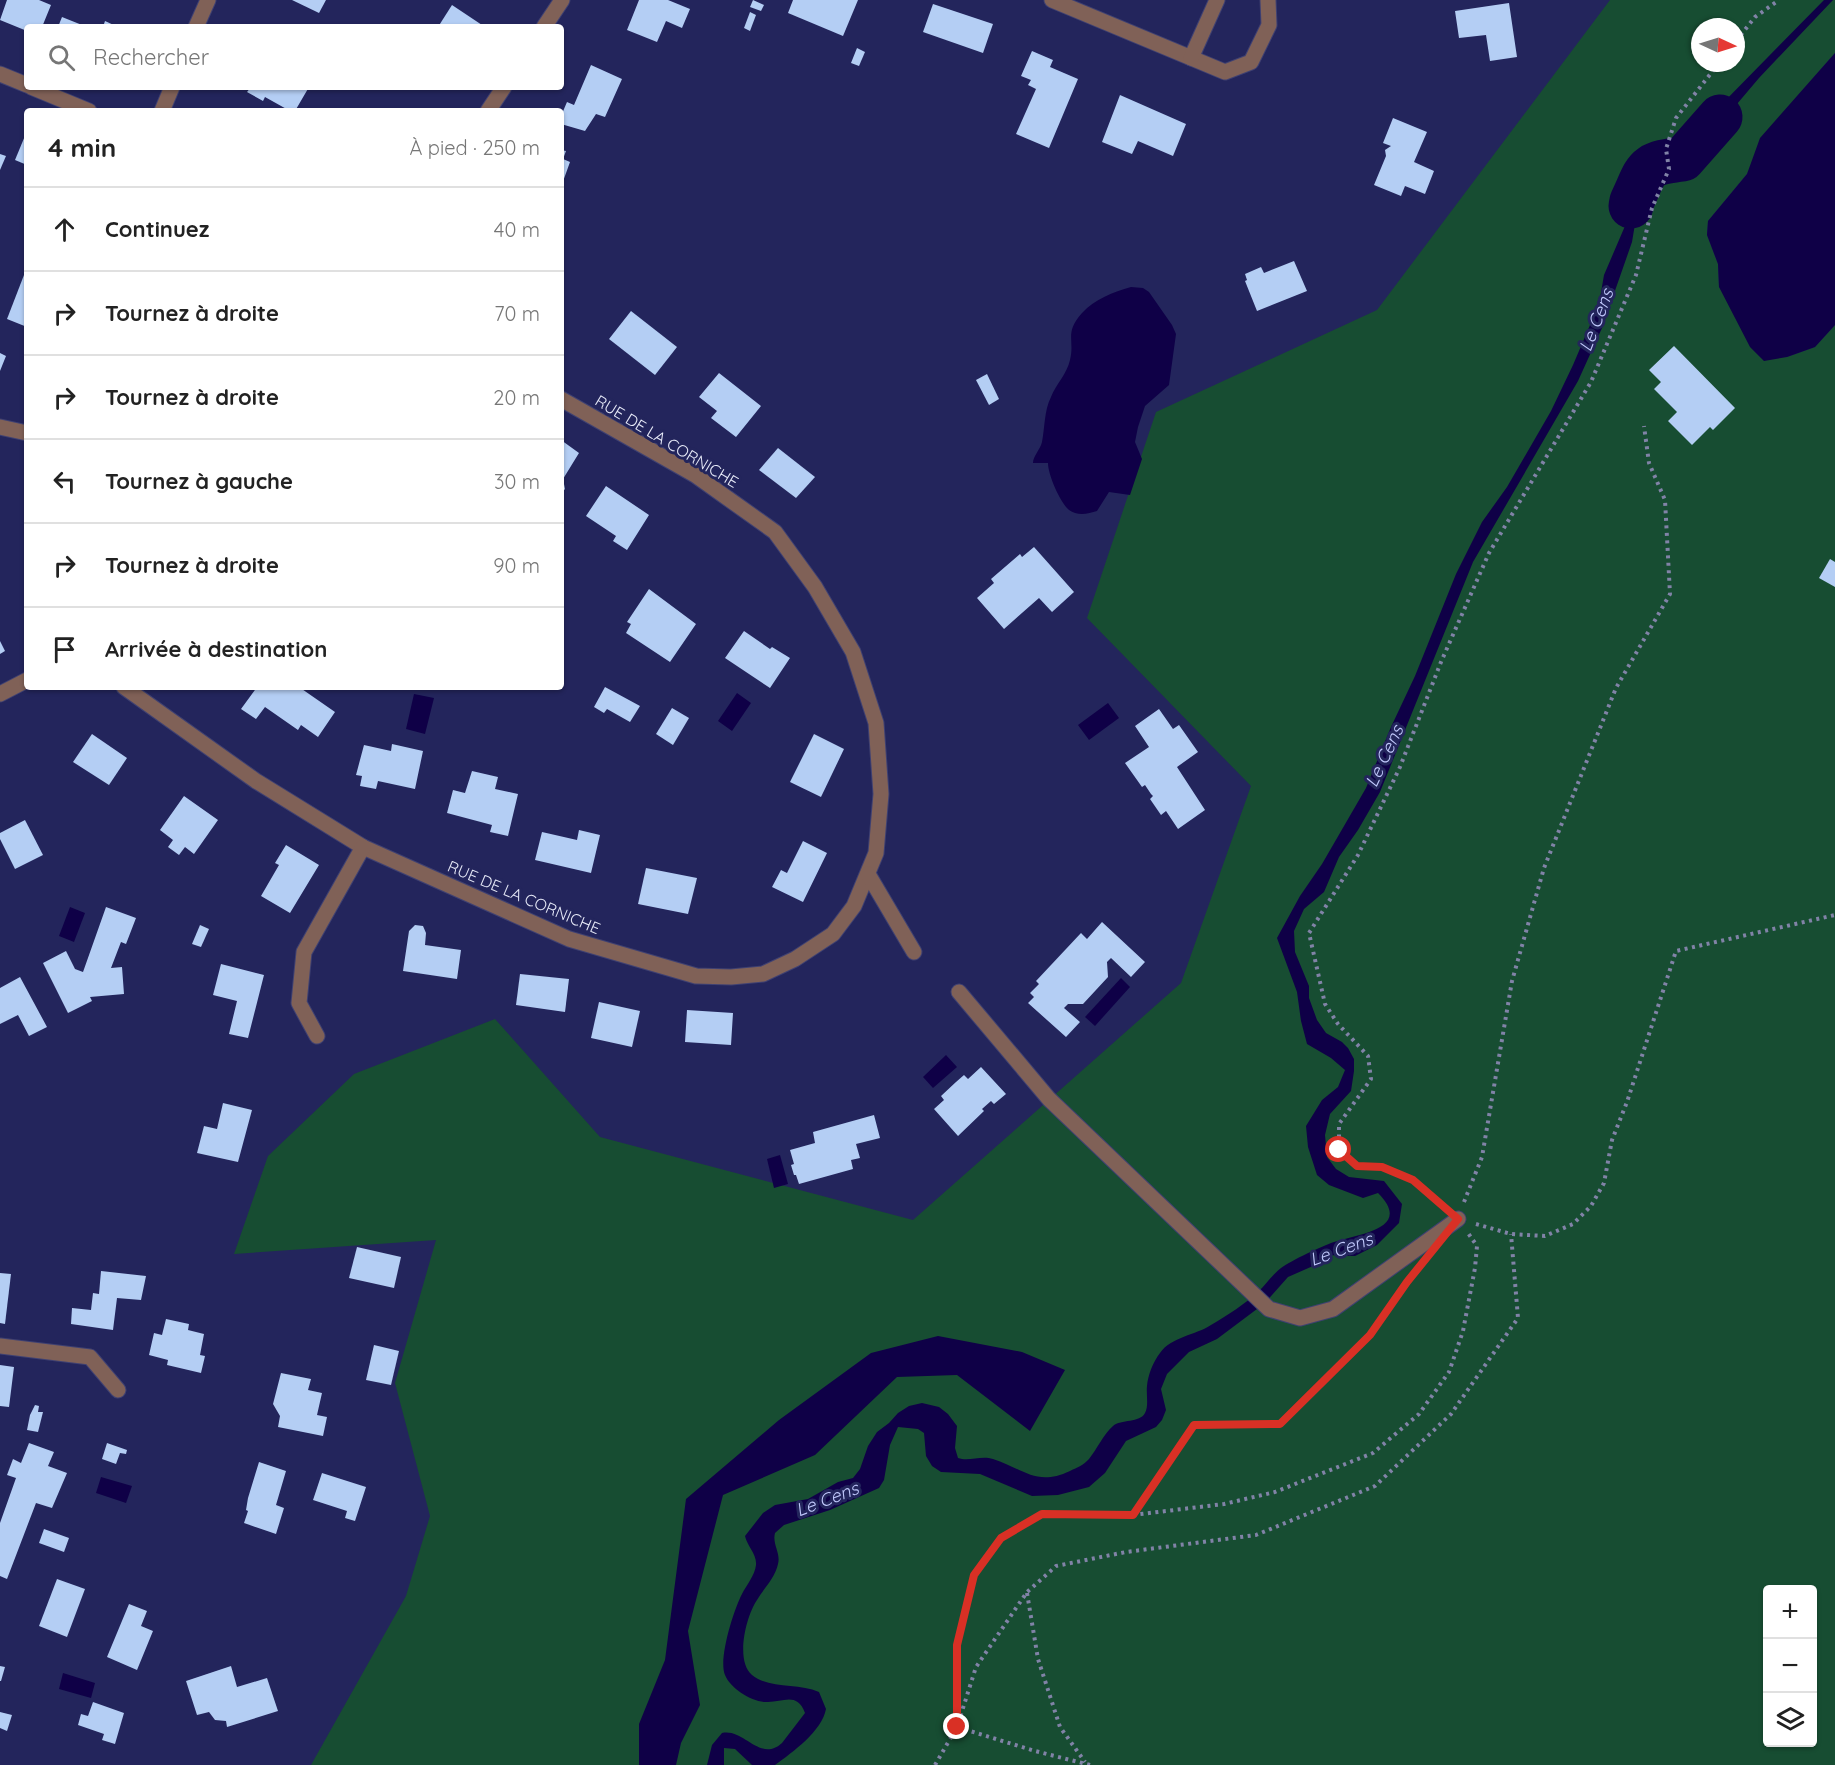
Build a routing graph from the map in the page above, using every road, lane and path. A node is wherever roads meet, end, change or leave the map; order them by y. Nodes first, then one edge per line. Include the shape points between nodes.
1 (208, 0) edge
2 (562, 0) edge
3 (1052, 0) edge
4 (1217, 0) edge
5 (1268, 0) edge
6 (1779, 0) edge
7 (197, 24) edge
8 (546, 24) edge
9 (1745, 30) edge
10 (1191, 58) junction
11 (1712, 72) edge
12 (0, 74) edge
13 (24, 84) edge
14 (39, 90) edge
15 (171, 90) edge
16 (502, 90) edge
17 (82, 108) edge
18 (163, 108) edge
19 (490, 108) edge
20 (564, 401) edge
21 (1644, 426) dead end
22 (0, 427) edge
23 (24, 432) edge
24 (24, 682) edge
25 (128, 690) edge
26 (0, 694) edge
27 (363, 847) junction
28 (868, 874) junction
29 (1835, 915) edge
30 (914, 952) dead end
31 (959, 992) dead end
32 (317, 1036) dead end
33 (1458, 1219) junction
34 (1511, 1234) junction
35 (1414, 1273) dead end
36 (0, 1346) edge
37 (118, 1390) dead end
38 (1133, 1515) junction
39 (1027, 1592) junction
40 (957, 1727) junction
41 (1088, 1764) edge
42 (935, 1765) edge

1 - 7 street
2 - 8 street
3 - 10 street
4 - 10 street
5 - 10 street via 1269,26 1251,62 1225,72
6 - 9 path
11 - 33 path via 1676,118 1666,149 1669,169 1652,208 1636,275 1591,382 1489,553 1400,767 1358,855 1309,933 1325,1004 1368,1056 1371,1079 1339,1124 1339,1150 1357,1166 1382,1167 1413,1180
12 - 13 street
14 - 17 street
15 - 18 street
16 - 19 street
20 - 28 street, RUE DE LA CORNICHE via 695,475 775,532 815,587 853,652 876,723 881,794 876,853
21 - 33 path via 1649,463 1665,500 1670,594 1616,688 1544,868 1512,981 1482,1157
22 - 23 street
24 - 26 street
25 - 27 street, RUE DE LA CORNICHE via 256,781
27 - 28 street, RUE DE LA CORNICHE via 569,939 696,975 731,977 763,974 833,934 854,906
27 - 32 street via 304,952 299,1003
28 - 30 street
29 - 34 path via 1676,951 1612,1140 1604,1182 1591,1206 1573,1224 1545,1236
31 - 33 street via 1049,1099 1269,1309 1300,1318 1333,1309
33 - 34 path
33 - 38 path via 1476,1246 1464,1331 1449,1372 1419,1414 1372,1453 1275,1492 1224,1504
34 - 39 path via 1518,1318 1451,1414 1375,1486 1256,1535 1125,1552 1056,1566
35 - 38 path via 1370,1335 1280,1424 1194,1425
36 - 37 street via 90,1357
38 - 40 path via 1042,1514 1001,1538 974,1575 957,1645
39 - 40 path via 976,1667
39 - 41 path via 1038,1659 1060,1727
40 - 41 path
40 - 42 path

